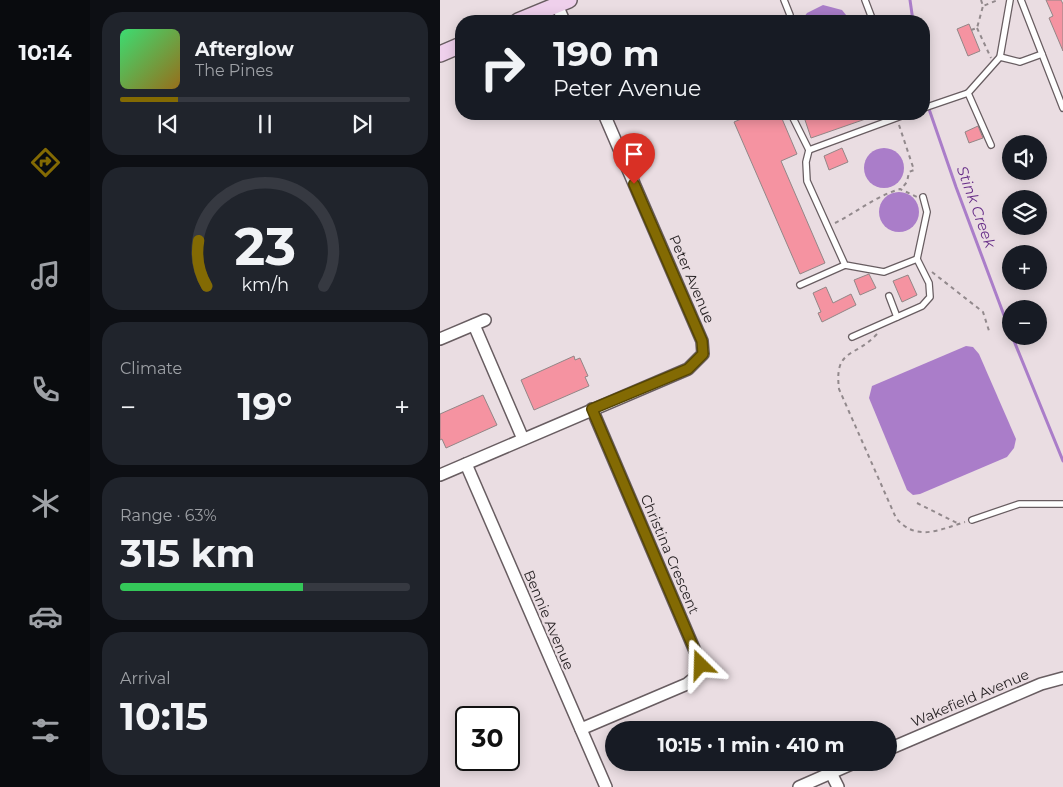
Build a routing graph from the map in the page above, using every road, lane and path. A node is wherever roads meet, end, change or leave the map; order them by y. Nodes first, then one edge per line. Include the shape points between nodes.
1 (784, 0) edge
2 (865, 0) edge
3 (981, 0) edge
4 (998, 0) edge
5 (1010, 0) edge
6 (1021, 0) edge
7 (563, 2) edge
8 (983, 6) junction
9 (532, 15) edge
10 (564, 15) edge
11 (790, 15) edge
12 (870, 15) edge
13 (977, 28) junction
14 (971, 30) dead end
15 (455, 48) edge
16 (440, 54) edge
17 (1042, 54) junction
18 (1000, 57) junction
19 (994, 64) junction
20 (968, 93) junction
21 (930, 106) edge
22 (1063, 108) edge
23 (607, 120) edge
24 (794, 120) edge
25 (891, 120) edge
26 (897, 120) edge
27 (991, 145) dead end
28 (809, 150) junction
29 (900, 189) junction
30 (924, 200) joint
31 (828, 226) junction
32 (917, 259) junction
33 (845, 265) junction
34 (924, 274) junction
35 (800, 284) dead end
36 (889, 296) dead end
37 (897, 317) junction
38 (876, 327) junction
39 (990, 334) dead end
40 (852, 337) dead end
41 (440, 339) edge
42 (592, 409) junction
43 (523, 439) junction
44 (466, 464) junction
45 (440, 475) edge
46 (917, 503) dead end
47 (1063, 504) edge
48 (972, 520) joint
49 (959, 524) junction
50 (1063, 678) edge
51 (581, 729) junction
52 (897, 746) edge
53 (836, 771) edge
54 (831, 773) junction
55 (606, 787) edge
56 (799, 787) edge
57 (838, 787) edge

1 - 11 lane
2 - 12 lane
3 - 8 path
4 - 8 path
5 - 18 lane
6 - 17 lane
7 - 9 main road
7 - 10 street
8 - 13 path
13 - 14 path
13 - 19 path
15 - 16 main road
17 - 18 lane via 1020,62
17 - 22 lane
18 - 19 lane
19 - 20 lane
20 - 21 lane
20 - 27 lane
23 - 42 street, Peter Avenue via 704,349 700,360 688,369
24 - 28 lane
25 - 28 lane
26 - 29 path via 914,170 909,172 907,182
28 - 31 lane via 807,181
29 - 30 path
29 - 31 path
30 - 32 lane via 928,212
31 - 33 lane
32 - 33 lane via 884,272
32 - 34 lane
33 - 35 lane
34 - 37 lane via 929,283 930,297 922,306
34 - 39 path via 931,271 940,276 983,312
36 - 37 lane
37 - 38 lane
38 - 40 lane
38 - 49 path via 878,333 870,342 844,357 837,372 840,389 896,518 904,527 919,533
41 - 43 street via 480,323
42 - 43 street, Peter Avenue
42 - 51 street, Christina Crescent via 701,665 698,675 687,684
43 - 44 street, Peter Avenue
44 - 45 street, Peter Avenue
44 - 51 street, Bennie Avenue
46 - 49 path
47 - 48 lane via 1019,504
48 - 49 path
50 - 52 street, Wakefield Avenue via 1041,684
51 - 55 street, Bennie Avenue
53 - 54 street
54 - 56 street
54 - 57 street

